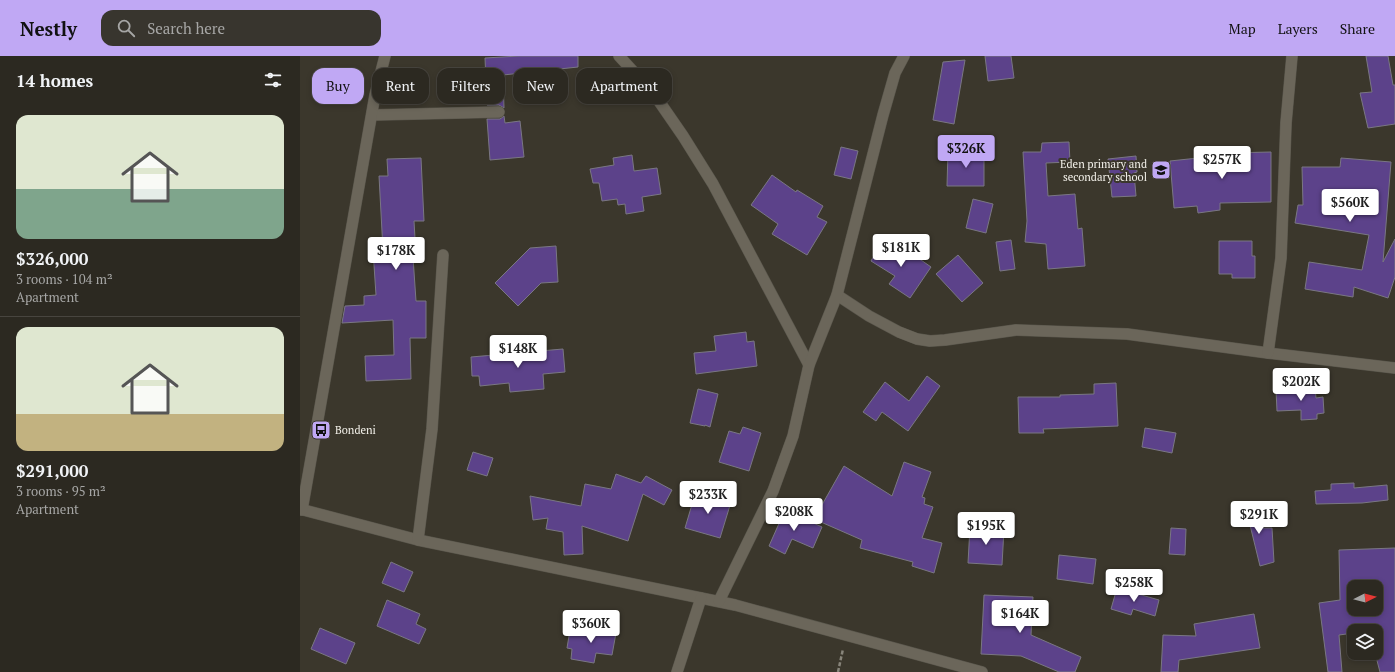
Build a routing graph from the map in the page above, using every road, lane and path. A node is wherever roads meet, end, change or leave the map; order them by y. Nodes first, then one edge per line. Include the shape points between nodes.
1 (385, 56) edge
2 (619, 56) edge
3 (904, 56) edge
4 (1292, 56) edge
5 (499, 112) dead end
6 (372, 115) junction
7 (443, 255) dead end
8 (837, 295) junction
9 (1268, 353) junction
10 (809, 365) junction
11 (1395, 368) edge
12 (301, 509) edge
13 (418, 540) junction
14 (701, 598) junction
15 (719, 601) junction
16 (847, 635) junction
17 (676, 672) edge
18 (838, 672) edge
19 (982, 672) edge

1 - 6 street
2 - 10 street via 654,94 713,184
3 - 8 street via 883,115
4 - 9 street via 1286,123 1281,258
5 - 6 street
6 - 12 street
7 - 13 street via 432,429
8 - 9 street via 869,316 917,339 938,340 1016,330 1127,334
8 - 10 street
9 - 11 street
10 - 15 street via 793,436 773,491
12 - 13 street
13 - 14 street
14 - 15 street
14 - 17 street
15 - 16 street
16 - 18 path
16 - 19 street

